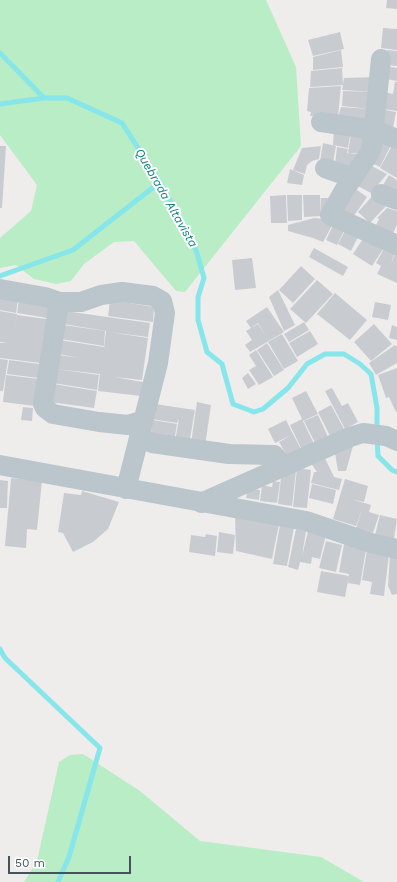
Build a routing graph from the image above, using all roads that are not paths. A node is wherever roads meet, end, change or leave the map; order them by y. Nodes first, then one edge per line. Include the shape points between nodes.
1 (382, 59) dead end
2 (321, 122) dead end
3 (374, 130) junction
4 (397, 139) edge
5 (325, 168) dead end
6 (353, 178) junction
7 (397, 245) edge
8 (0, 289) edge
9 (59, 302) junction
10 (141, 428) junction
11 (392, 438) edge
12 (0, 465) edge
13 (284, 467) junction
14 (126, 489) junction
15 (201, 503) junction
16 (397, 549) edge

1 - 3 street
2 - 3 street
3 - 4 street
3 - 6 street via 369,154
5 - 6 street
6 - 7 street via 330,215
8 - 9 street
9 - 10 street via 43,404 45,408 58,415
9 - 10 street via 81,302 101,295 122,292 153,296 162,301 165,313 158,363
10 - 13 street via 152,443 229,454 274,455
10 - 14 street
11 - 13 street via 363,433
12 - 14 street
13 - 15 street
14 - 15 street
15 - 16 street via 306,521

